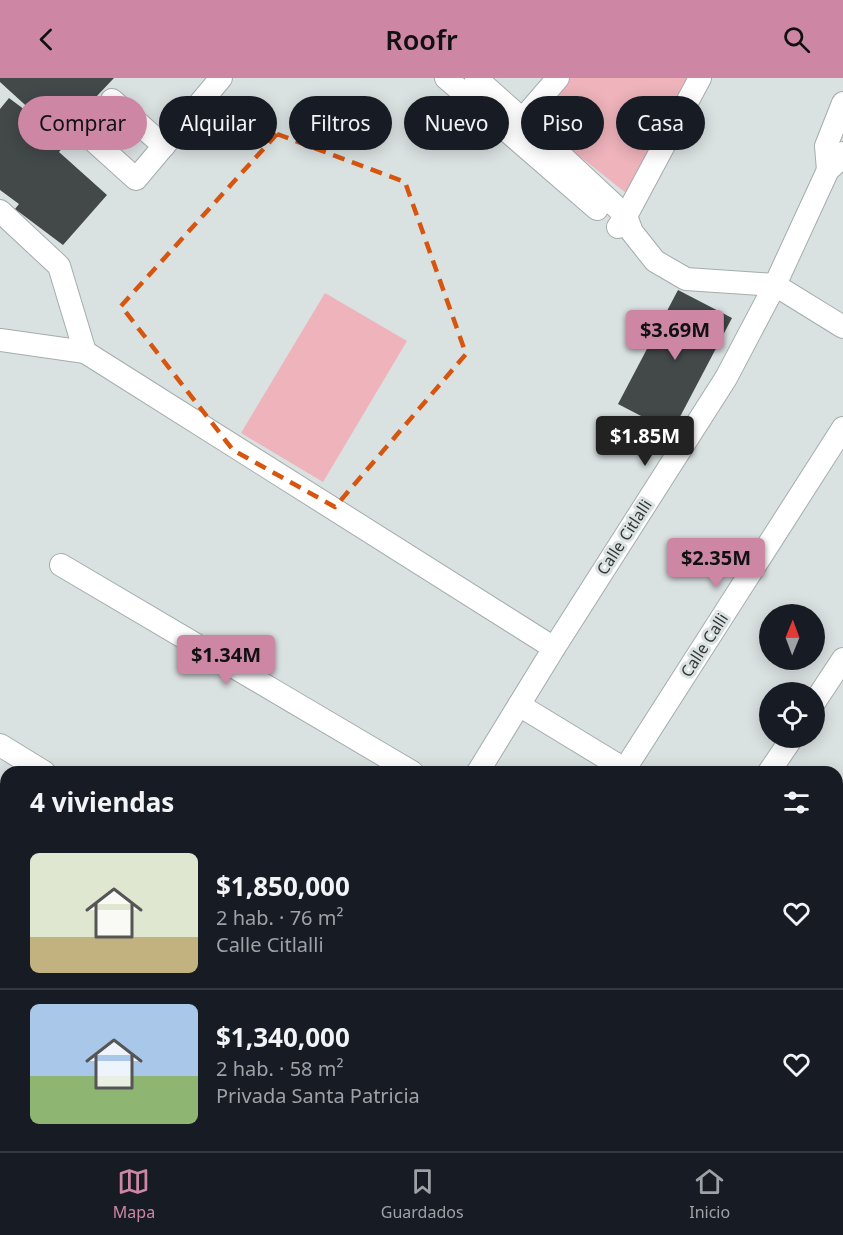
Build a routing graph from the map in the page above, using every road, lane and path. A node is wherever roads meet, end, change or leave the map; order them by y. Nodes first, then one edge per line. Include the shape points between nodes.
1 (221, 78) edge
2 (446, 78) edge
3 (476, 78) edge
4 (558, 78) edge
5 (700, 78) edge
6 (206, 96) edge
7 (843, 103) edge
8 (516, 126) junction
9 (147, 131) edge
10 (159, 142) edge
11 (104, 150) edge
12 (160, 150) edge
13 (835, 160) edge
14 (0, 211) edge
15 (625, 225) junction
16 (776, 285) junction
17 (843, 327) edge
18 (0, 340) edge
19 (85, 352) junction
20 (843, 428) edge
21 (834, 460) edge
22 (62, 564) dead end
23 (554, 648) junction
24 (843, 659) edge
25 (825, 686) edge
26 (519, 705) junction
27 (0, 745) edge
28 (785, 748) edge
29 (34, 766) edge
30 (402, 766) edge
31 (482, 766) edge
32 (616, 766) edge
33 (629, 766) edge
34 (773, 766) edge

1 - 6 street
2 - 8 street
3 - 8 street
4 - 8 street
5 - 15 street
7 - 13 street, Calle Citlalli via 826,146
8 - 15 street
9 - 10 street
11 - 12 street via 136,178
13 - 16 street, Calle Citlalli
14 - 19 street via 59,266
15 - 16 street via 656,261 686,279
16 - 17 street
16 - 23 street, Calle Citlalli via 726,378
18 - 19 street
19 - 23 street
20 - 21 street, Calle Calli
21 - 33 street, Calle Calli
22 - 30 street
23 - 26 street, Calle Citlalli
24 - 25 street
26 - 31 street, Calle Citlalli
26 - 32 street
27 - 29 street
28 - 34 street

